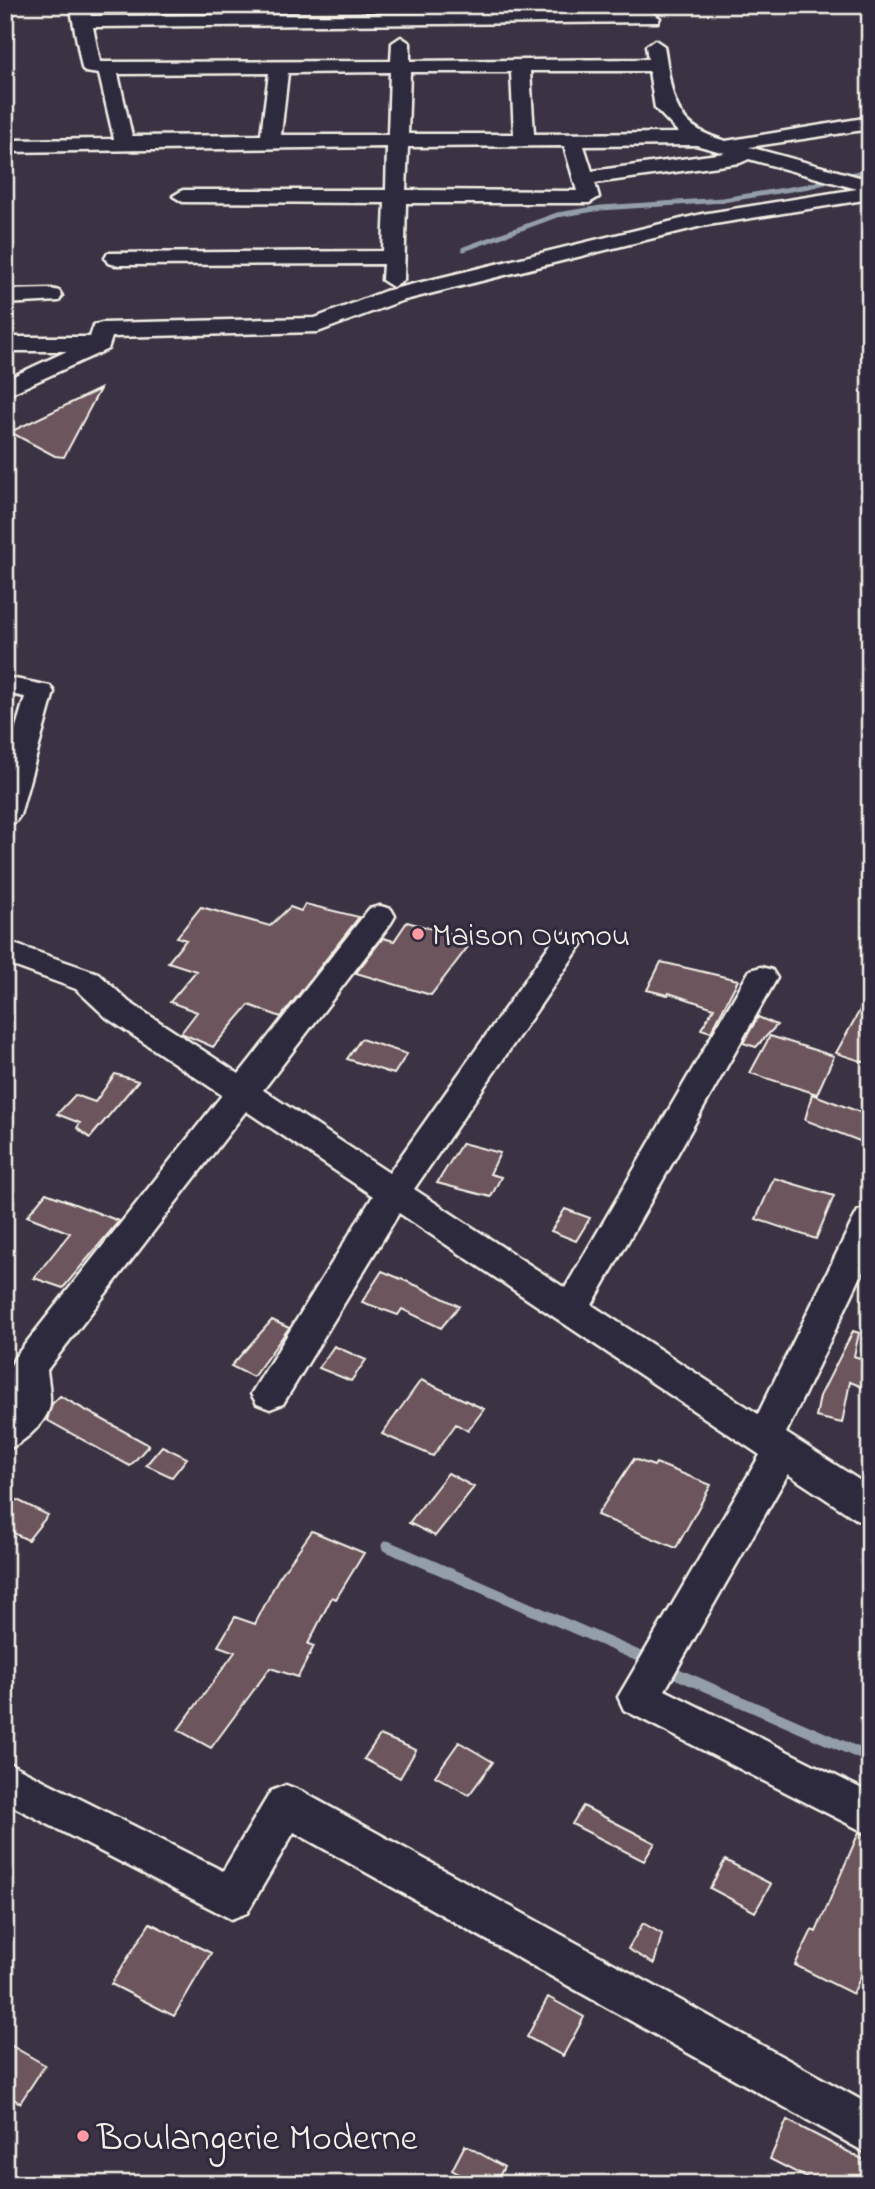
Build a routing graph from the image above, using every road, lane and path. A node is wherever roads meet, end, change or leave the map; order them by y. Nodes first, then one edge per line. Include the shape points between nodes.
1 (361, 5) edge
2 (650, 12) edge
3 (81, 13) edge
4 (302, 14) edge
5 (402, 20) junction
6 (658, 65) junction
7 (400, 66) junction
8 (520, 66) junction
9 (279, 67) junction
10 (107, 68) junction
11 (870, 123) edge
12 (572, 139) junction
13 (697, 139) junction
14 (398, 140) junction
15 (524, 140) junction
16 (270, 141) junction
17 (130, 142) junction
18 (721, 145) junction
19 (5, 146) edge
20 (755, 155) junction
21 (583, 178) junction
22 (870, 185) edge
23 (870, 193) edge
24 (183, 196) dead end
25 (396, 197) junction
26 (394, 257) junction
27 (116, 258) dead end
28 (51, 296) dead end
29 (393, 296) junction
30 (5, 297) edge
31 (5, 344) edge
32 (100, 344) junction
33 (5, 389) edge
34 (5, 685) edge
35 (5, 814) edge
36 (380, 916) dead end
37 (567, 943) dead end
38 (5, 951) edge
39 (761, 978) dead end
40 (243, 1092) junction
41 (394, 1192) junction
42 (870, 1220) edge
43 (571, 1309) junction
44 (270, 1394) dead end
45 (5, 1435) edge
46 (774, 1443) junction
47 (870, 1507) edge
48 (5, 1780) edge
49 (870, 1815) edge
50 (870, 2131) edge

1 - 4 street
2 - 5 street
2 - 6 street
3 - 4 street
3 - 10 street via 92,68
4 - 5 street
5 - 7 street
6 - 8 street
6 - 13 street via 665,108
7 - 8 street
7 - 9 street
7 - 14 street
8 - 15 street
9 - 10 street
9 - 16 street
10 - 17 street via 122,136
11 - 18 street
12 - 13 street
12 - 15 street
12 - 21 street
13 - 18 street
14 - 15 street
14 - 16 street
14 - 25 street
16 - 17 street
17 - 19 street
18 - 20 street
20 - 21 street
20 - 22 street
21 - 25 street via 589,197
23 - 29 street via 702,220
24 - 25 street
25 - 26 street
26 - 27 street
26 - 29 street
28 - 30 street
29 - 32 street via 318,325 102,330
31 - 32 street
32 - 33 street
34 - 35 street via 40,692
36 - 40 street
37 - 41 street
38 - 40 street via 87,981 118,1010
39 - 43 street
40 - 41 street
40 - 45 street via 28,1367 31,1407
41 - 43 street
41 - 44 street
42 - 46 street
43 - 46 street
46 - 47 street
46 - 49 street via 639,1698
48 - 50 street via 231,1898 286,1805

